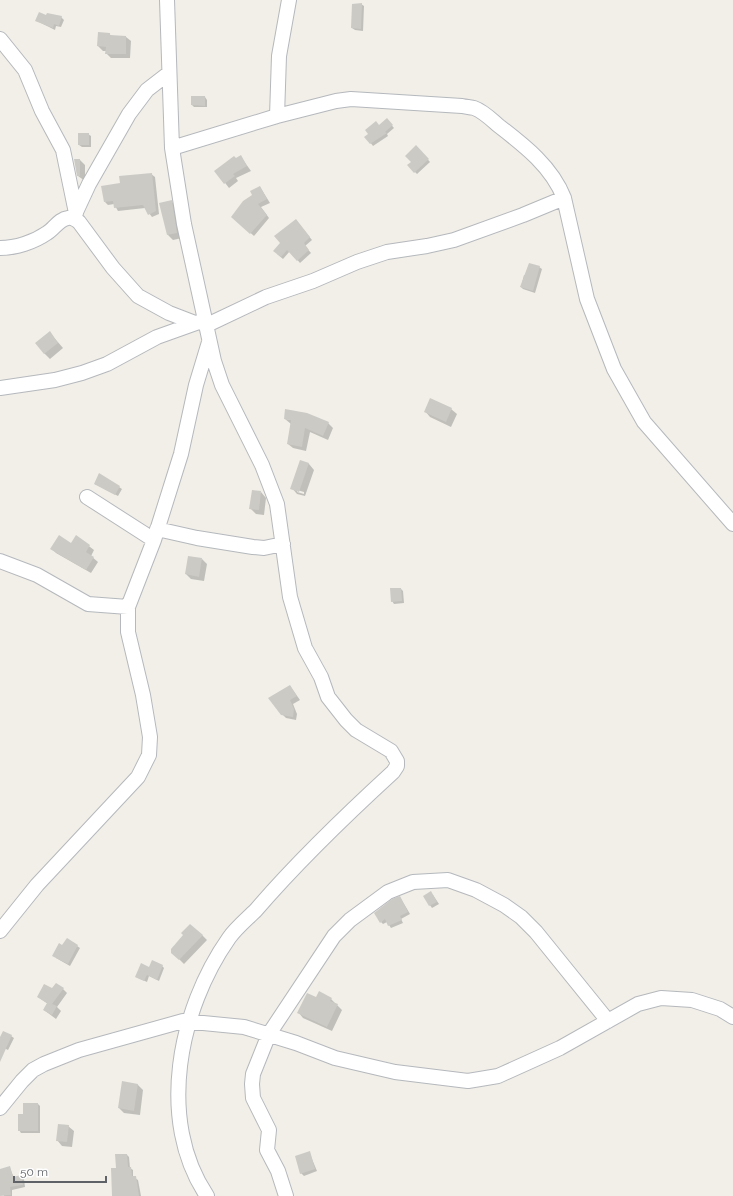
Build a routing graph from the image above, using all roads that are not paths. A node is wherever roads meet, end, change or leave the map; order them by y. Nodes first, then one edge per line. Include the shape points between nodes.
1 (167, 0) edge
2 (289, 0) edge
3 (0, 39) edge
4 (169, 73) junction
5 (277, 116) junction
6 (172, 148) junction
7 (564, 198) junction
8 (75, 216) junction
9 (0, 248) edge
10 (202, 323) junction
11 (210, 339) junction
12 (0, 388) edge
13 (86, 497) dead end
14 (733, 524) edge
15 (155, 534) junction
16 (283, 544) junction
17 (0, 561) edge
18 (128, 607) junction
19 (0, 931) edge
20 (733, 1017) edge
21 (189, 1020) junction
22 (608, 1021) junction
23 (269, 1034) junction
24 (0, 1108) edge
25 (207, 1196) edge
26 (286, 1196) edge

1 - 4 street
2 - 5 street via 279,56
3 - 8 street via 25,70 42,111 63,150
4 - 6 street
4 - 8 street via 147,90 129,114 89,184
5 - 6 street
5 - 7 street via 320,104 351,99 475,108 534,155 553,177
6 - 10 street
7 - 10 street via 454,240 387,252 357,262
7 - 14 street via 585,293 614,369 644,422
8 - 9 street via 60,222 47,233 28,243
8 - 10 street via 113,268 138,296 169,313
10 - 11 street
10 - 12 street via 157,337 107,364 82,373 55,380
11 - 15 street via 196,385 181,454
11 - 16 street via 222,385 262,464 277,504
13 - 15 street
15 - 16 street via 264,548
15 - 18 street
16 - 21 street via 290,596 301,638 328,697 356,730 391,751 397,760 397,766 305,856 229,938 198,995
17 - 18 street via 37,575 88,604
18 - 19 street via 128,632 144,695 150,737 149,755 138,777 37,885
20 - 22 street via 720,1009 692,1000 661,998 638,1004
21 - 23 street via 244,1027
21 - 24 street via 79,1050 44,1064 28,1075
21 - 25 street via 180,1073 181,1127 191,1164
22 - 23 street via 560,1048 498,1076 468,1081 395,1072 335,1058
22 - 23 street via 521,917 490,897 462,884 448,880 431,880 404,885 388,892 340,930
23 - 26 street via 253,1074 252,1084 257,1107 264,1116 269,1130 267,1150 278,1171

